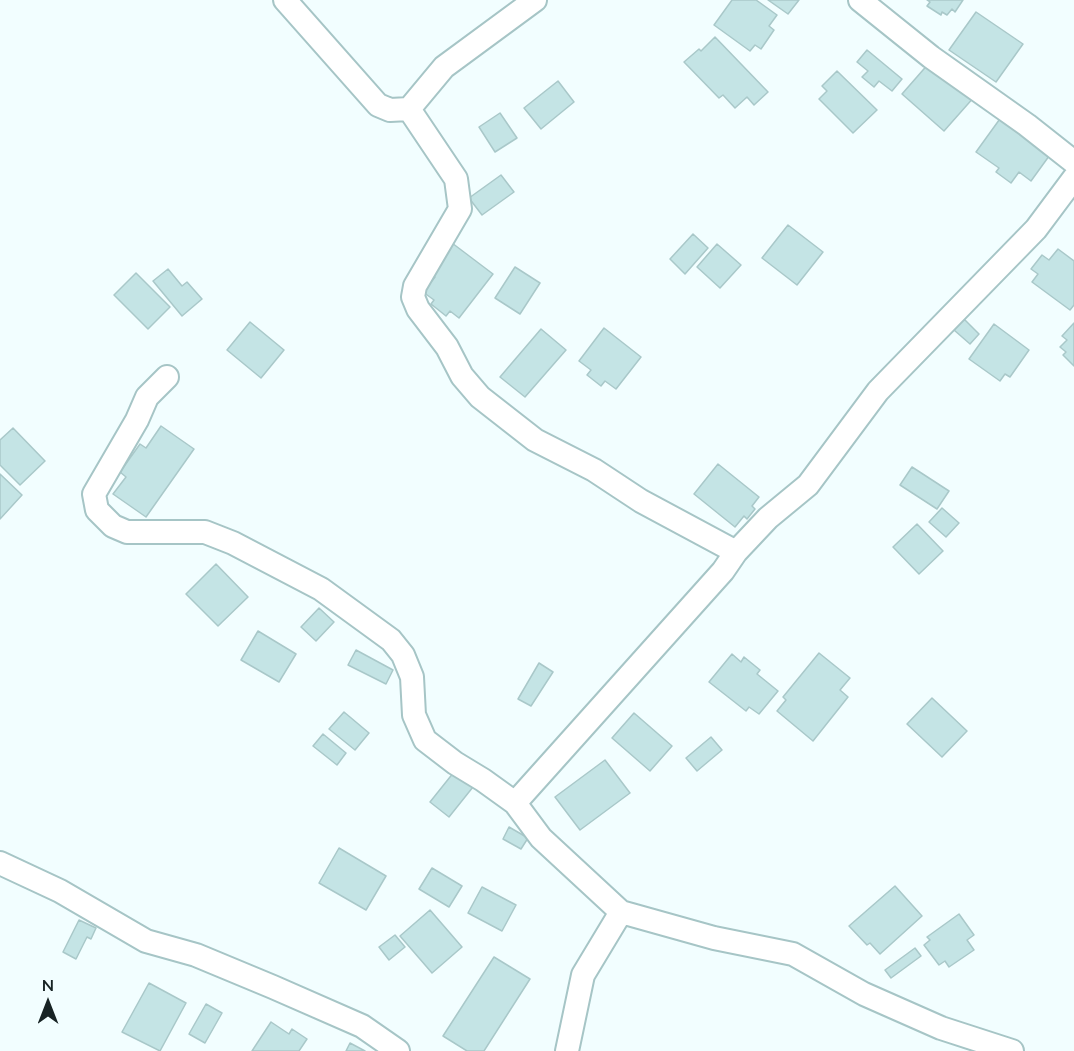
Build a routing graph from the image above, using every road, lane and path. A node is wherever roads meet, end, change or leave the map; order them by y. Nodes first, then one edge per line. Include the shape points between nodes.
1 (285, 0) edge
2 (535, 0) edge
3 (860, 0) edge
4 (409, 109) junction
5 (1074, 162) edge
6 (1074, 178) edge
7 (167, 377) dead end
8 (736, 552) junction
9 (515, 803) junction
10 (0, 863) edge
11 (621, 912) junction
12 (398, 1051) edge
13 (567, 1051) edge
14 (1012, 1051) edge

1 - 4 street via 378,105 390,110
2 - 4 street via 444,67
3 - 5 street via 930,57
4 - 8 street via 456,179 460,210 415,286 413,297 462,376 480,397 535,440
6 - 8 street via 1036,229 878,391 808,485 768,518
7 - 9 street via 147,398 102,477 94,494 97,510 113,526 127,532 205,532 321,589 391,640 403,655 412,677 414,715 425,740
8 - 9 street
9 - 11 street via 541,838
10 - 12 street via 60,891 146,941 196,955 273,987 362,1026
11 - 13 street via 583,975
11 - 14 street via 714,938 793,954 864,994 941,1028

